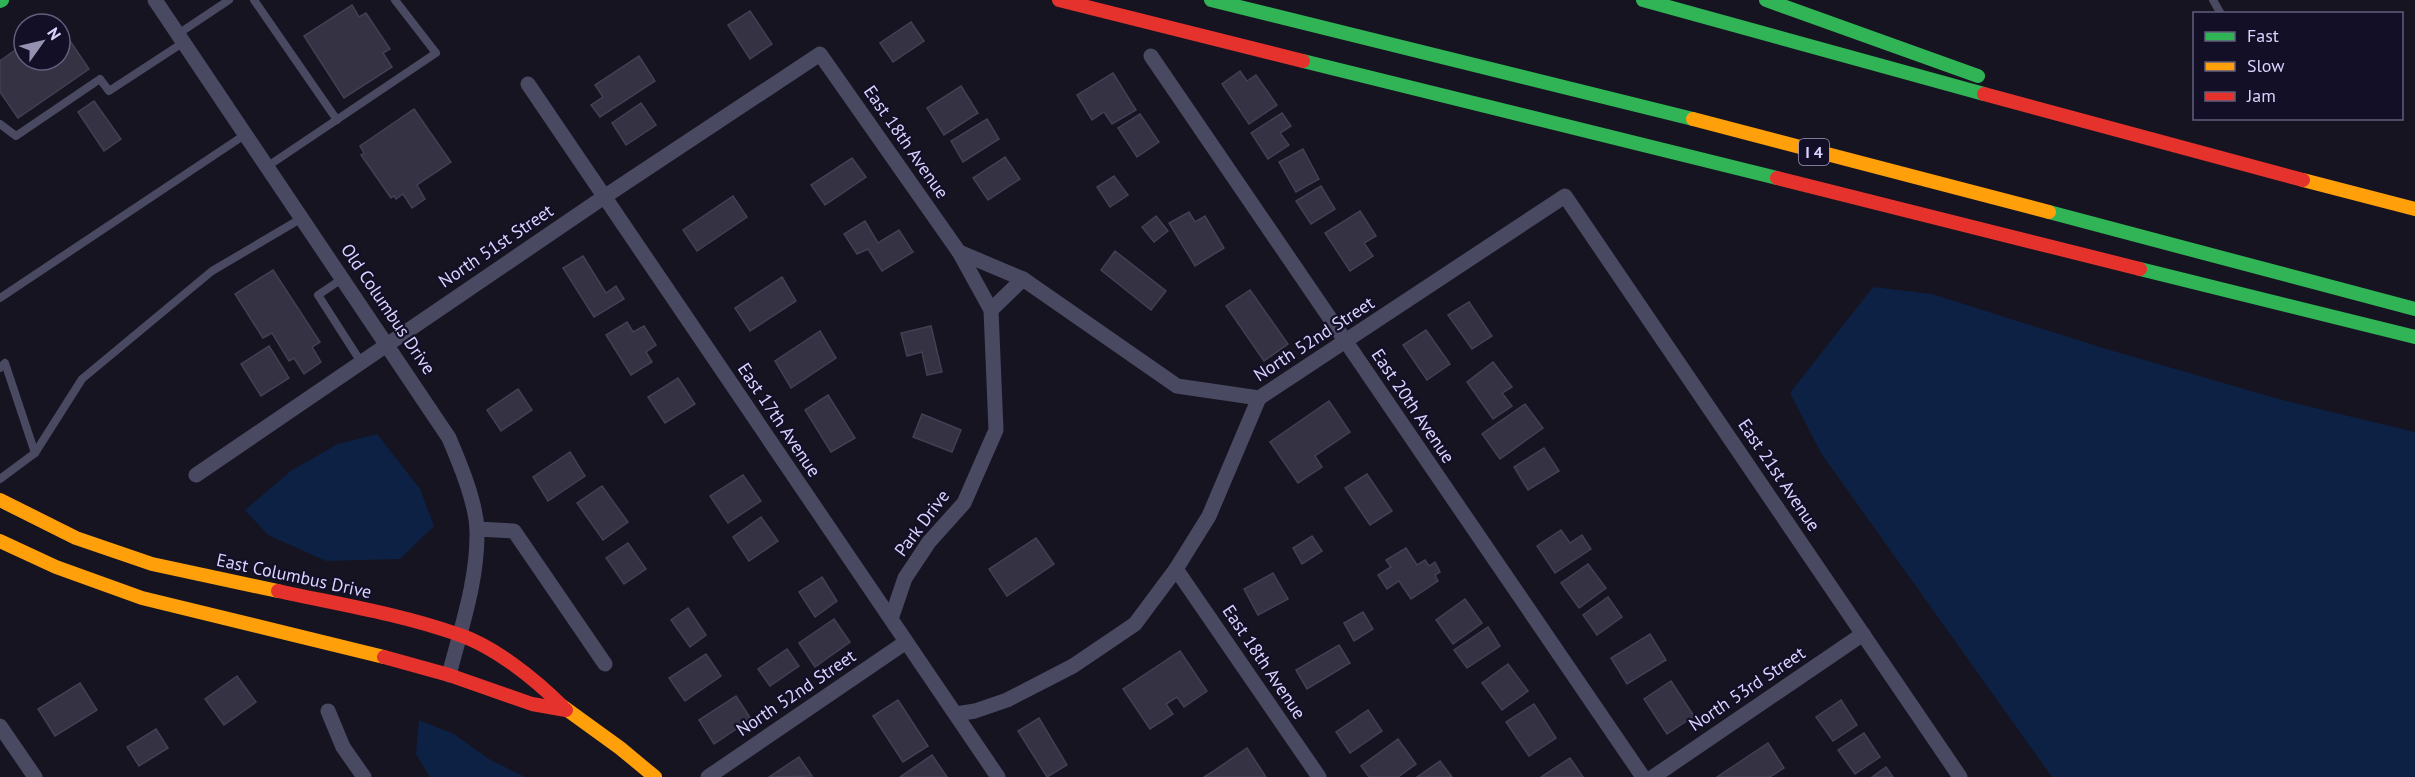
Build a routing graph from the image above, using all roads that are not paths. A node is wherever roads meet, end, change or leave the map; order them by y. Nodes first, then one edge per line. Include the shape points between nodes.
1 (155, 0) edge
2 (229, 0) edge
3 (254, 0) edge
4 (395, 0) edge
5 (1059, 0) edge
6 (1211, 0) edge
7 (1643, 0) edge
8 (1766, 0) edge
9 (181, 38) junction
10 (820, 54) joint
11 (1151, 56) dead end
12 (528, 84) dead end
13 (337, 120) junction
14 (0, 124) edge
15 (246, 134) junction
16 (2171, 146) junction
17 (268, 166) junction
18 (1565, 196) joint
19 (604, 197) junction
20 (2415, 209) edge
21 (302, 218) junction
22 (958, 252) junction
23 (344, 278) junction
24 (1023, 279) junction
25 (0, 298) edge
26 (2415, 309) edge
27 (991, 310) junction
28 (2415, 337) edge
29 (1346, 342) junction
30 (388, 344) junction
31 (361, 362) junction
32 (0, 369) edge
33 (1259, 398) junction
34 (35, 453) junction
35 (196, 475) dead end
36 (0, 479) edge
37 (0, 500) edge
38 (477, 529) junction
39 (0, 541) edge
40 (1176, 569) junction
41 (891, 619) junction
42 (459, 633) junction
43 (1863, 634) junction
44 (906, 642) junction
45 (605, 664) dead end
46 (449, 675) junction
47 (566, 710) junction
48 (328, 711) dead end
49 (956, 714) junction
50 (0, 726) edge
51 (34, 777) edge
52 (363, 777) edge
53 (655, 777) edge
54 (708, 777) edge
55 (998, 777) edge
56 (1319, 777) edge
57 (1643, 777) edge
58 (1653, 777) edge
59 (1960, 777) edge

1 - 9 street, Old Columbus Drive
2 - 9 lane
3 - 13 lane
4 - 13 lane via 436,53
5 - 28 main road
6 - 26 main road, I 4 via 2139,235
7 - 16 main road
8 - 16 main road
9 - 14 lane via 109,91 100,79 16,136
9 - 15 street, Old Columbus Drive
10 - 19 street, North 51st Street
10 - 22 street, East 18th Avenue
11 - 29 street, East 20th Avenue
12 - 19 street, East 17th Avenue
13 - 17 lane
15 - 17 street, Old Columbus Drive
15 - 25 lane
16 - 20 main road
17 - 21 street, Old Columbus Drive
18 - 29 street, North 52nd Street
18 - 43 street, East 21st Avenue
19 - 30 street, North 51st Street
19 - 41 street, East 17th Avenue
21 - 23 street, Old Columbus Drive
21 - 34 lane via 212,271 82,379
22 - 24 street
22 - 27 street, Park Drive
23 - 30 street, Old Columbus Drive
23 - 31 lane via 318,295
24 - 27 street
24 - 33 street via 1177,386
27 - 41 street, Park Drive via 996,430 964,503 929,542 905,578
29 - 33 street, North 52nd Street
29 - 57 street, East 20th Avenue
30 - 31 street, North 51st Street
30 - 38 street, Old Columbus Drive via 449,438 464,473
31 - 35 street, North 51st Street
32 - 34 lane via 5,363
33 - 40 street, North 52nd Street via 1209,516
34 - 36 lane
37 - 42 main road, East Columbus Drive via 76,538 152,564
38 - 42 street, Old Columbus Drive via 474,576
38 - 45 street via 514,531
39 - 46 main road, East Columbus Drive via 56,567 142,598
40 - 49 street, North 52nd Street via 1135,624 1073,666 1007,700
40 - 56 street, East 18th Avenue
41 - 44 street, East 17th Avenue
42 - 46 street, Old Columbus Drive
42 - 47 main road, East Columbus Drive via 537,681
43 - 58 street, North 53rd Street
43 - 59 street, East 21st Avenue
44 - 49 street, East 17th Avenue
44 - 54 street, North 52nd Street
46 - 47 main road, East Columbus Drive via 501,695
47 - 53 main road, East Columbus Drive
48 - 52 street via 343,747
49 - 55 street, East 17th Avenue
50 - 51 street

